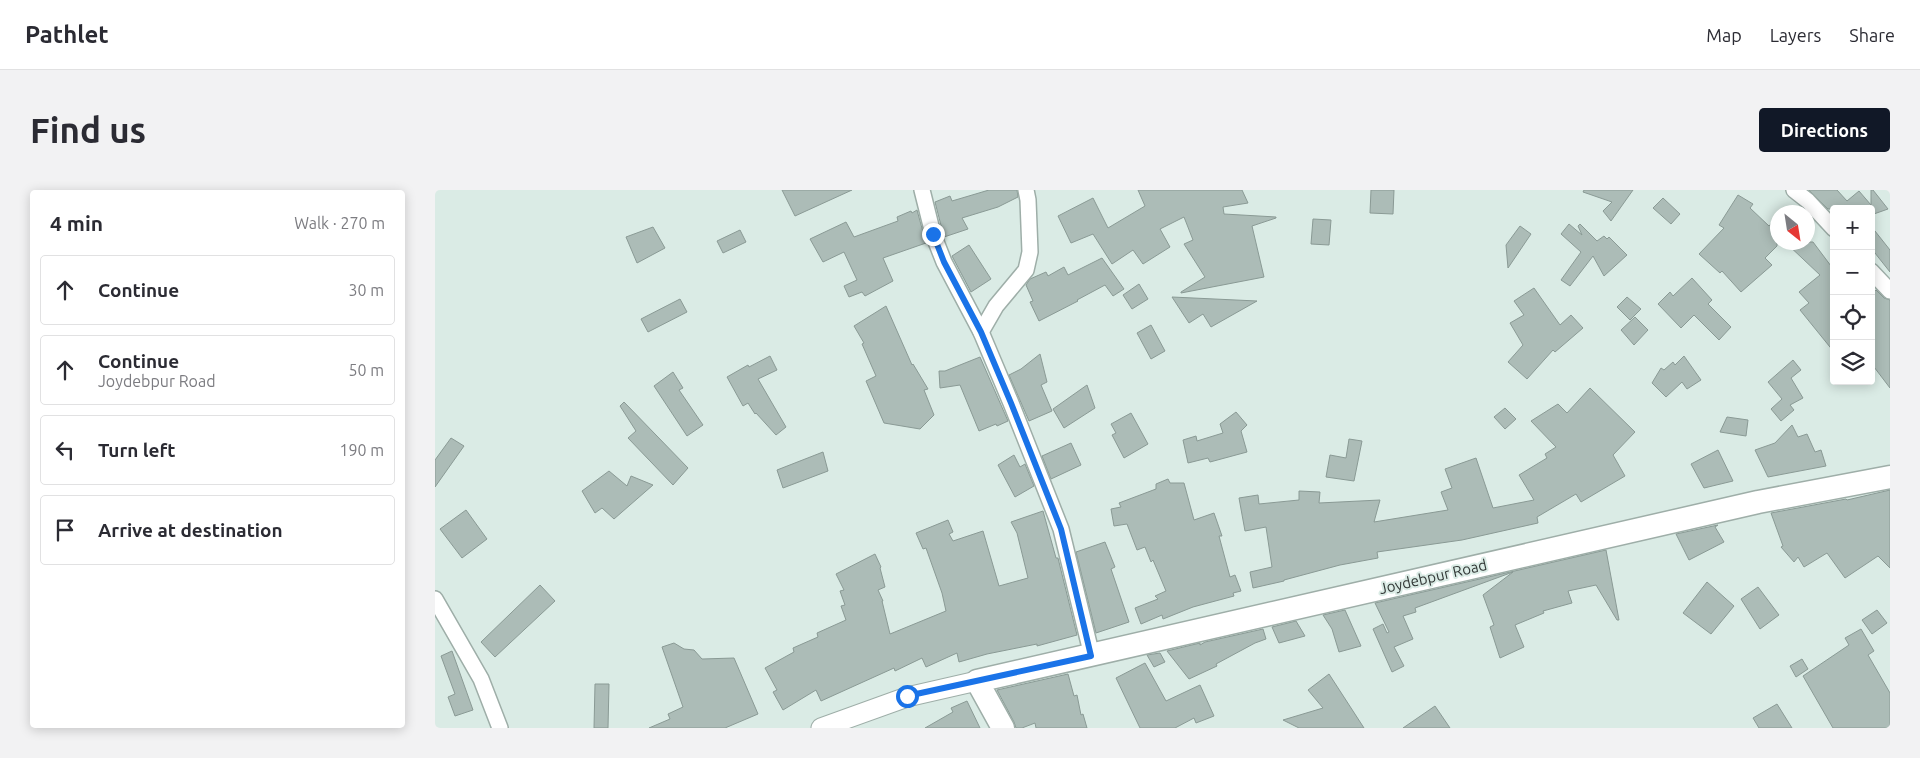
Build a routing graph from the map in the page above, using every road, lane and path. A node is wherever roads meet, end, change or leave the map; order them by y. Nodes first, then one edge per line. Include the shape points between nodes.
1 (922, 190) edge
2 (1026, 190) edge
3 (1794, 190) edge
4 (1830, 225) edge
5 (1875, 275) edge
6 (1890, 290) edge
7 (981, 332) junction
8 (1890, 477) edge
9 (435, 599) edge
10 (1091, 656) junction
11 (977, 681) junction
12 (500, 728) edge
13 (821, 728) edge
14 (1003, 728) edge

1 - 7 street via 937,244
2 - 7 street via 1030,252 1026,270 996,306
3 - 4 street
5 - 6 street
7 - 10 street via 1061,529
8 - 10 main road, Joydebpur Road via 1758,502
9 - 12 street via 481,678
10 - 11 main road, Joydebpur Road
11 - 13 street via 907,696
11 - 14 main road

